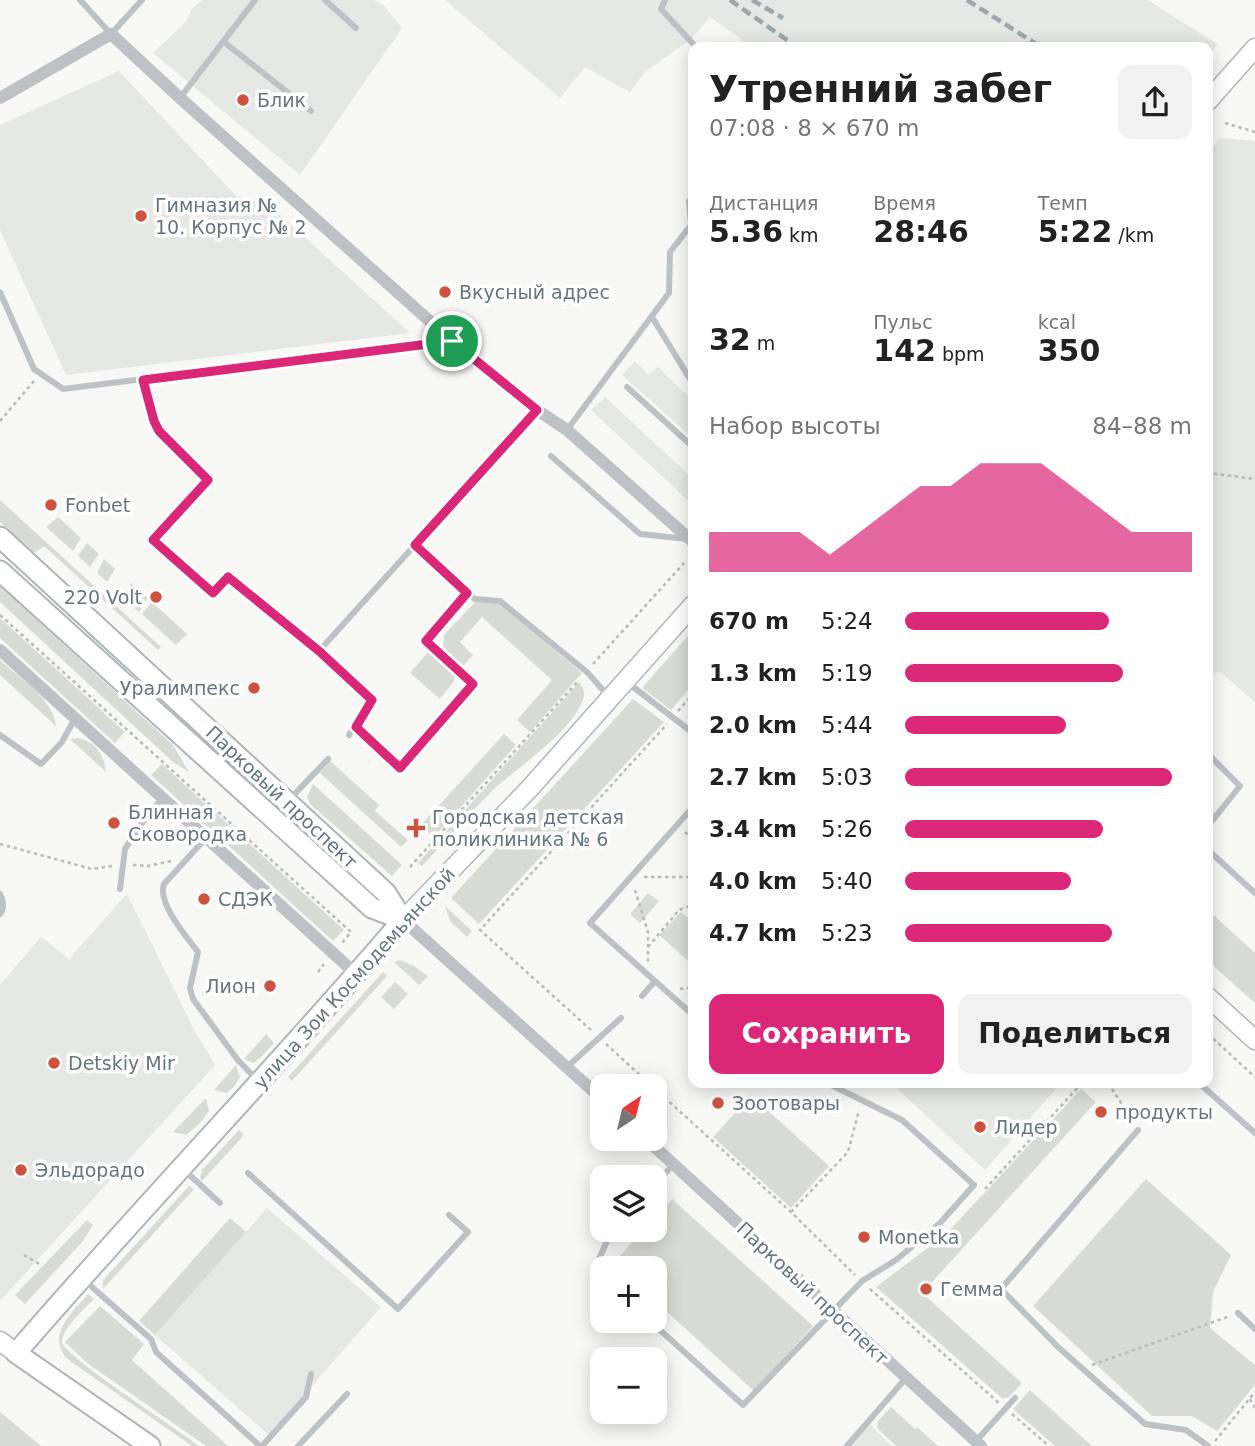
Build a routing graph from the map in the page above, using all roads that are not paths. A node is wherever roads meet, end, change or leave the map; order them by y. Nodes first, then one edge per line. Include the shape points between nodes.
1 (80, 0) edge
2 (142, 0) edge
3 (255, 0) edge
4 (325, 0) edge
5 (665, 0) edge
6 (356, 29) dead end
7 (111, 34) junction
8 (224, 41) junction
9 (691, 42) edge
10 (1255, 48) edge
11 (1213, 95) edge
12 (0, 98) edge
13 (180, 99) junction
14 (312, 111) dead end
15 (688, 229) edge
16 (0, 292) edge
17 (652, 317) junction
18 (452, 341) junction
19 (688, 376) edge
20 (143, 380) junction
21 (627, 387) dead end
22 (537, 410) junction
23 (567, 430) junction
24 (688, 442) edge
25 (551, 456) dead end
26 (0, 537) edge
27 (688, 537) edge
28 (688, 540) edge
29 (415, 545) junction
30 (0, 571) edge
31 (467, 593) junction
32 (688, 611) edge
33 (0, 650) edge
34 (319, 651) junction
35 (626, 681) junction
36 (610, 698) junction
37 (75, 718) junction
38 (356, 727) junction
39 (688, 729) edge
40 (349, 734) dead end
41 (0, 735) edge
42 (327, 759) dead end
43 (1213, 759) edge
44 (163, 798) junction
45 (288, 802) junction
46 (688, 813) edge
47 (1213, 819) edge
48 (206, 838) junction
49 (1213, 856) edge
50 (120, 889) dead end
51 (1255, 893) edge
52 (0, 894) edge
53 (0, 914) edge
54 (403, 920) junction
55 (356, 974) junction
56 (655, 981) junction
57 (642, 996) dead end
58 (1213, 1002) edge
59 (688, 1011) edge
60 (621, 1018) dead end
61 (1255, 1040) edge
62 (567, 1067) junction
63 (260, 1083) junction
64 (590, 1088) edge
65 (837, 1088) edge
66 (1205, 1088) edge
67 (1138, 1130) road end
68 (1255, 1133) edge
69 (661, 1152) edge
70 (674, 1164) junction
71 (181, 1168) junction
72 (667, 1171) edge
73 (248, 1173) dead end
74 (220, 1203) dead end
75 (449, 1215) dead end
76 (81, 1277) junction
77 (833, 1311) junction
78 (1238, 1313) road end
79 (1255, 1329) edge
80 (663, 1333) edge
81 (8, 1347) edge
82 (311, 1374) dead end
83 (906, 1378) junction
84 (347, 1394) dead end
85 (1015, 1398) dead end
86 (978, 1444) edge
87 (150, 1446) edge
88 (261, 1446) edge
89 (298, 1446) edge
90 (847, 1446) edge
91 (1210, 1446) edge

1 - 7 lane
2 - 7 lane
3 - 8 lane
4 - 6 lane
5 - 9 lane via 661,9
7 - 12 street
7 - 13 street
8 - 13 lane
8 - 14 lane
10 - 11 main road
13 - 18 street
15 - 17 lane via 670,252 669,293
16 - 20 lane via 34,369 63,389
17 - 19 lane
17 - 23 lane
18 - 20 lane
18 - 22 street
20 - 34 lane via 159,431 208,480 153,540 213,593 228,577
21 - 24 lane
22 - 23 street
22 - 29 lane
23 - 27 street
25 - 28 lane via 640,534
26 - 45 main road, Парковый проспект
29 - 31 lane
29 - 34 lane
30 - 54 main road, Парковый проспект via 372,908
31 - 36 lane via 475,599 500,601 587,671
31 - 38 lane via 426,641 473,684 400,768
32 - 35 main road, улица Зои Космодемьянской
33 - 37 street
34 - 38 lane via 372,700
35 - 36 main road, улица Зои Космодемьянской
35 - 39 lane
36 - 54 main road, улица Зои Космодемьянской
37 - 41 lane via 62,742 41,764
37 - 44 street
38 - 40 lane
42 - 45 lane
43 - 47 lane via 1240,786
44 - 48 street
44 - 50 lane via 125,849
45 - 54 main road, Парковый проспект via 386,893
46 - 56 lane via 590,923
48 - 55 street
48 - 63 lane via 161,891 198,952 190,988 193,999
49 - 51 lane
52 - 53 lane
54 - 55 main road, улица Зои Космодемьянской
54 - 62 street, Парковый проспект
55 - 63 main road, улица Зои Космодемьянской
56 - 57 lane
56 - 59 lane
58 - 61 main road
60 - 62 lane
62 - 64 street, Парковый проспект
63 - 71 main road, улица Зои Космодемьянской
65 - 77 lane via 902,1120 974,1185 940,1223 862,1281
66 - 68 lane
67 - 91 lane via 1001,1289 1145,1424 1186,1430
69 - 70 street, Парковый проспект
70 - 72 lane
70 - 77 street, Парковый проспект
71 - 74 lane
71 - 76 main road, улица Зои Космодемьянской
73 - 75 lane via 398,1309 468,1232
76 - 81 main road, улица Зои Космодемьянской
76 - 88 lane
77 - 80 lane via 743,1405
77 - 83 street, Парковый проспект
78 - 79 lane
81 - 87 main road
82 - 88 lane via 306,1397
83 - 86 street, Парковый проспект
83 - 90 lane
84 - 89 lane
85 - 86 lane

